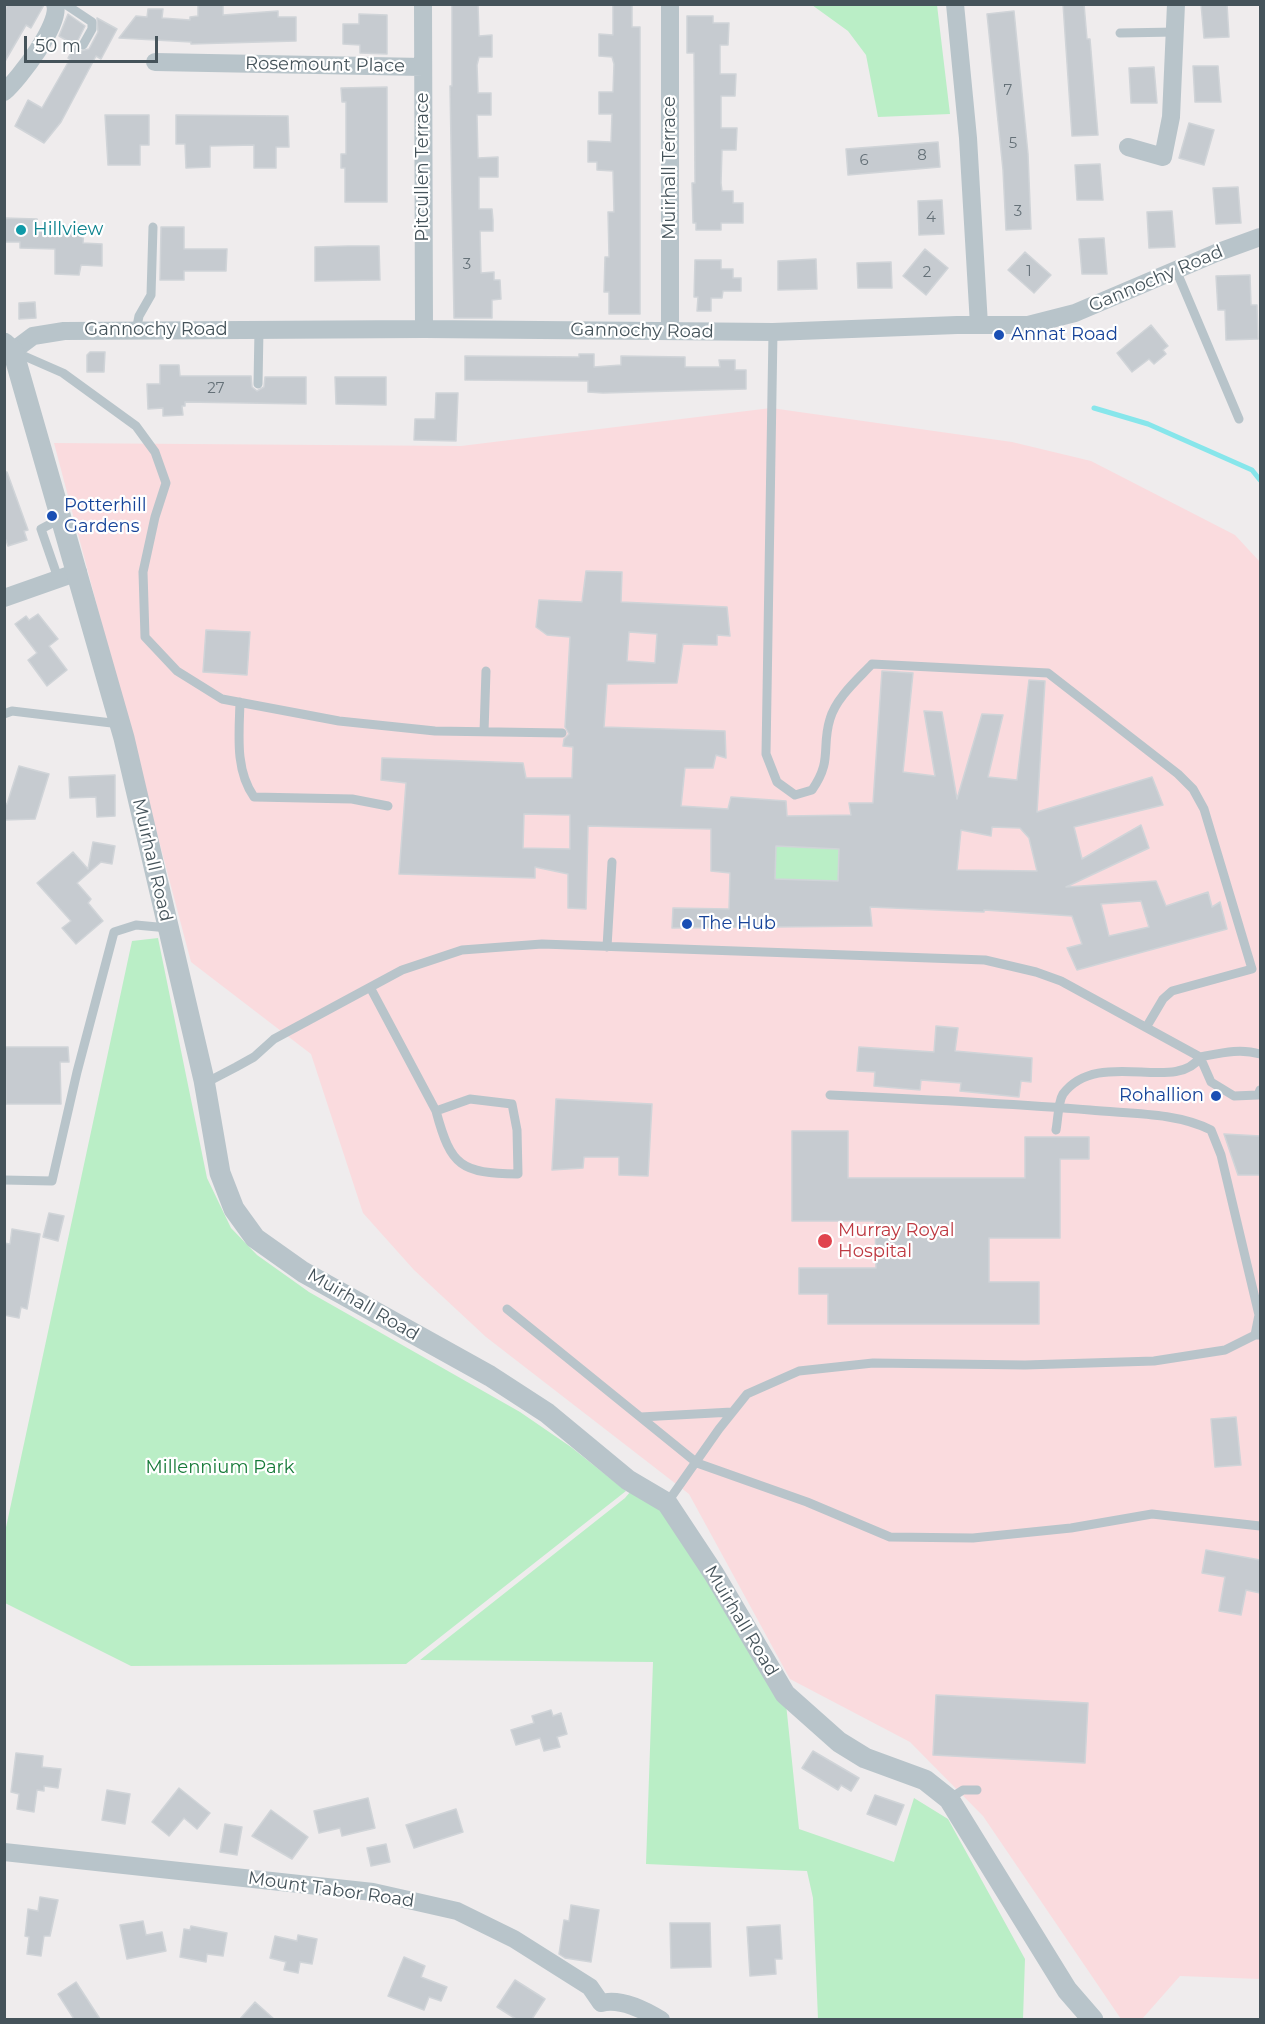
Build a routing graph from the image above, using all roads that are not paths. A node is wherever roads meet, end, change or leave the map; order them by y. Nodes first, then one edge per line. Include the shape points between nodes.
1 (55, 4) edge
2 (65, 4) edge
3 (423, 4) edge
4 (670, 4) edge
5 (955, 4) edge
6 (1176, 4) edge
7 (1176, 32) junction
8 (1120, 33) dead end
9 (83, 45) dead end
10 (155, 62) dead end
11 (423, 67) junction
12 (4, 92) edge
13 (1128, 147) dead end
14 (153, 227) dead end
15 (1260, 237) edge
16 (1176, 270) junction
17 (980, 325) junction
18 (424, 329) junction
19 (259, 330) junction
20 (136, 331) junction
21 (670, 331) junction
22 (773, 332) junction
23 (9, 347) edge
24 (258, 384) dead end
25 (1239, 418) dead end
26 (68, 575) junction
27 (4, 598) edge
28 (486, 670) dead end
29 (240, 702) junction
30 (4, 714) edge
31 (120, 724) junction
32 (484, 732) junction
33 (562, 734) dead end
34 (388, 806) dead end
35 (612, 862) dead end
36 (168, 928) junction
37 (607, 947) junction
38 (1256, 967) edge
39 (371, 989) junction
40 (1147, 1026) junction
41 (1260, 1054) edge
42 (1200, 1057) junction
43 (204, 1080) junction
44 (1260, 1090) edge
45 (831, 1095) dead end
46 (1060, 1108) junction
47 (436, 1111) junction
48 (1056, 1130) dead end
49 (4, 1180) edge
50 (507, 1309) dead end
51 (1258, 1335) edge
52 (732, 1412) junction
53 (641, 1417) junction
54 (698, 1463) junction
55 (667, 1503) junction
56 (1260, 1526) edge
57 (977, 1790) dead end
58 (949, 1799) junction
59 (4, 1852) edge
60 (599, 2011) edge
61 (662, 2019) edge
62 (1093, 2019) edge

1 - 12 street via 55,18 41,43 21,76
2 - 9 lane via 92,22
3 - 11 street, Pitcullen Terrace
4 - 21 street, Muirhall Terrace
5 - 17 street
6 - 7 street
7 - 8 lane
7 - 13 street via 1171,117 1163,157
10 - 11 street, Rosemount Place
11 - 18 street, Pitcullen Terrace
14 - 20 lane via 151,295
15 - 16 street, Gannochy Road
16 - 17 street, Gannochy Road via 1075,313 1028,325
16 - 25 lane
17 - 22 street, Gannochy Road
18 - 19 street, Gannochy Road
18 - 21 street, Gannochy Road
19 - 20 street, Gannochy Road
19 - 24 lane
20 - 23 street, Gannochy Road via 45,332
21 - 22 street, Gannochy Road
22 - 38 lane via 766,754 777,782 795,795 813,790 824,774 834,706 872,664 1047,673 1193,789 1204,809
23 - 26 street, Muirhall Road via 62,518
23 - 29 lane via 63,373 136,426 155,452 166,483 143,572 145,637 177,671 222,699
26 - 27 street
26 - 31 street, Muirhall Road
28 - 32 lane
29 - 32 lane via 339,721
29 - 34 lane via 240,760 244,782 254,797 352,799
30 - 31 lane via 12,711
31 - 36 street, Muirhall Road
32 - 33 lane
35 - 37 lane
36 - 43 street, Muirhall Road
36 - 49 lane via 136,925 114,932 52,1181
37 - 39 lane via 542,944 462,950 402,970
37 - 40 lane via 985,960 1061,981
38 - 40 lane via 1172,991
39 - 43 lane via 274,1039 236,1067
39 - 47 lane
40 - 42 lane
41 - 42 lane via 1246,1050
42 - 44 lane via 1211,1082 1234,1096 1257,1095
42 - 46 lane via 1196,1063 1173,1071 1104,1071 1082,1077 1062,1095
43 - 55 street, Muirhall Road via 220,1173 234,1209 255,1238 303,1272 548,1413 628,1480
45 - 46 lane
46 - 48 lane
46 - 51 lane via 1194,1121 1211,1130 1221,1155 1258,1316
47 - 47 lane via 444,1141 464,1168 518,1174 512,1104 470,1099
50 - 53 lane
51 - 52 lane via 1226,1350 1154,1361 1025,1365 873,1363 799,1371 747,1394
52 - 53 lane
52 - 54 lane
53 - 54 lane
54 - 55 lane
54 - 56 lane via 890,1537 973,1538 1071,1528 1152,1514
55 - 58 street, Muirhall Road via 785,1694 839,1742 865,1758 925,1780
57 - 58 lane via 963,1790
58 - 62 street, Muirhall Road via 1066,1990
59 - 60 street, Mount Tabor Road via 417,1900 457,1911 514,1939 590,1987
60 - 61 street, Mount Tabor Road via 609,2001

